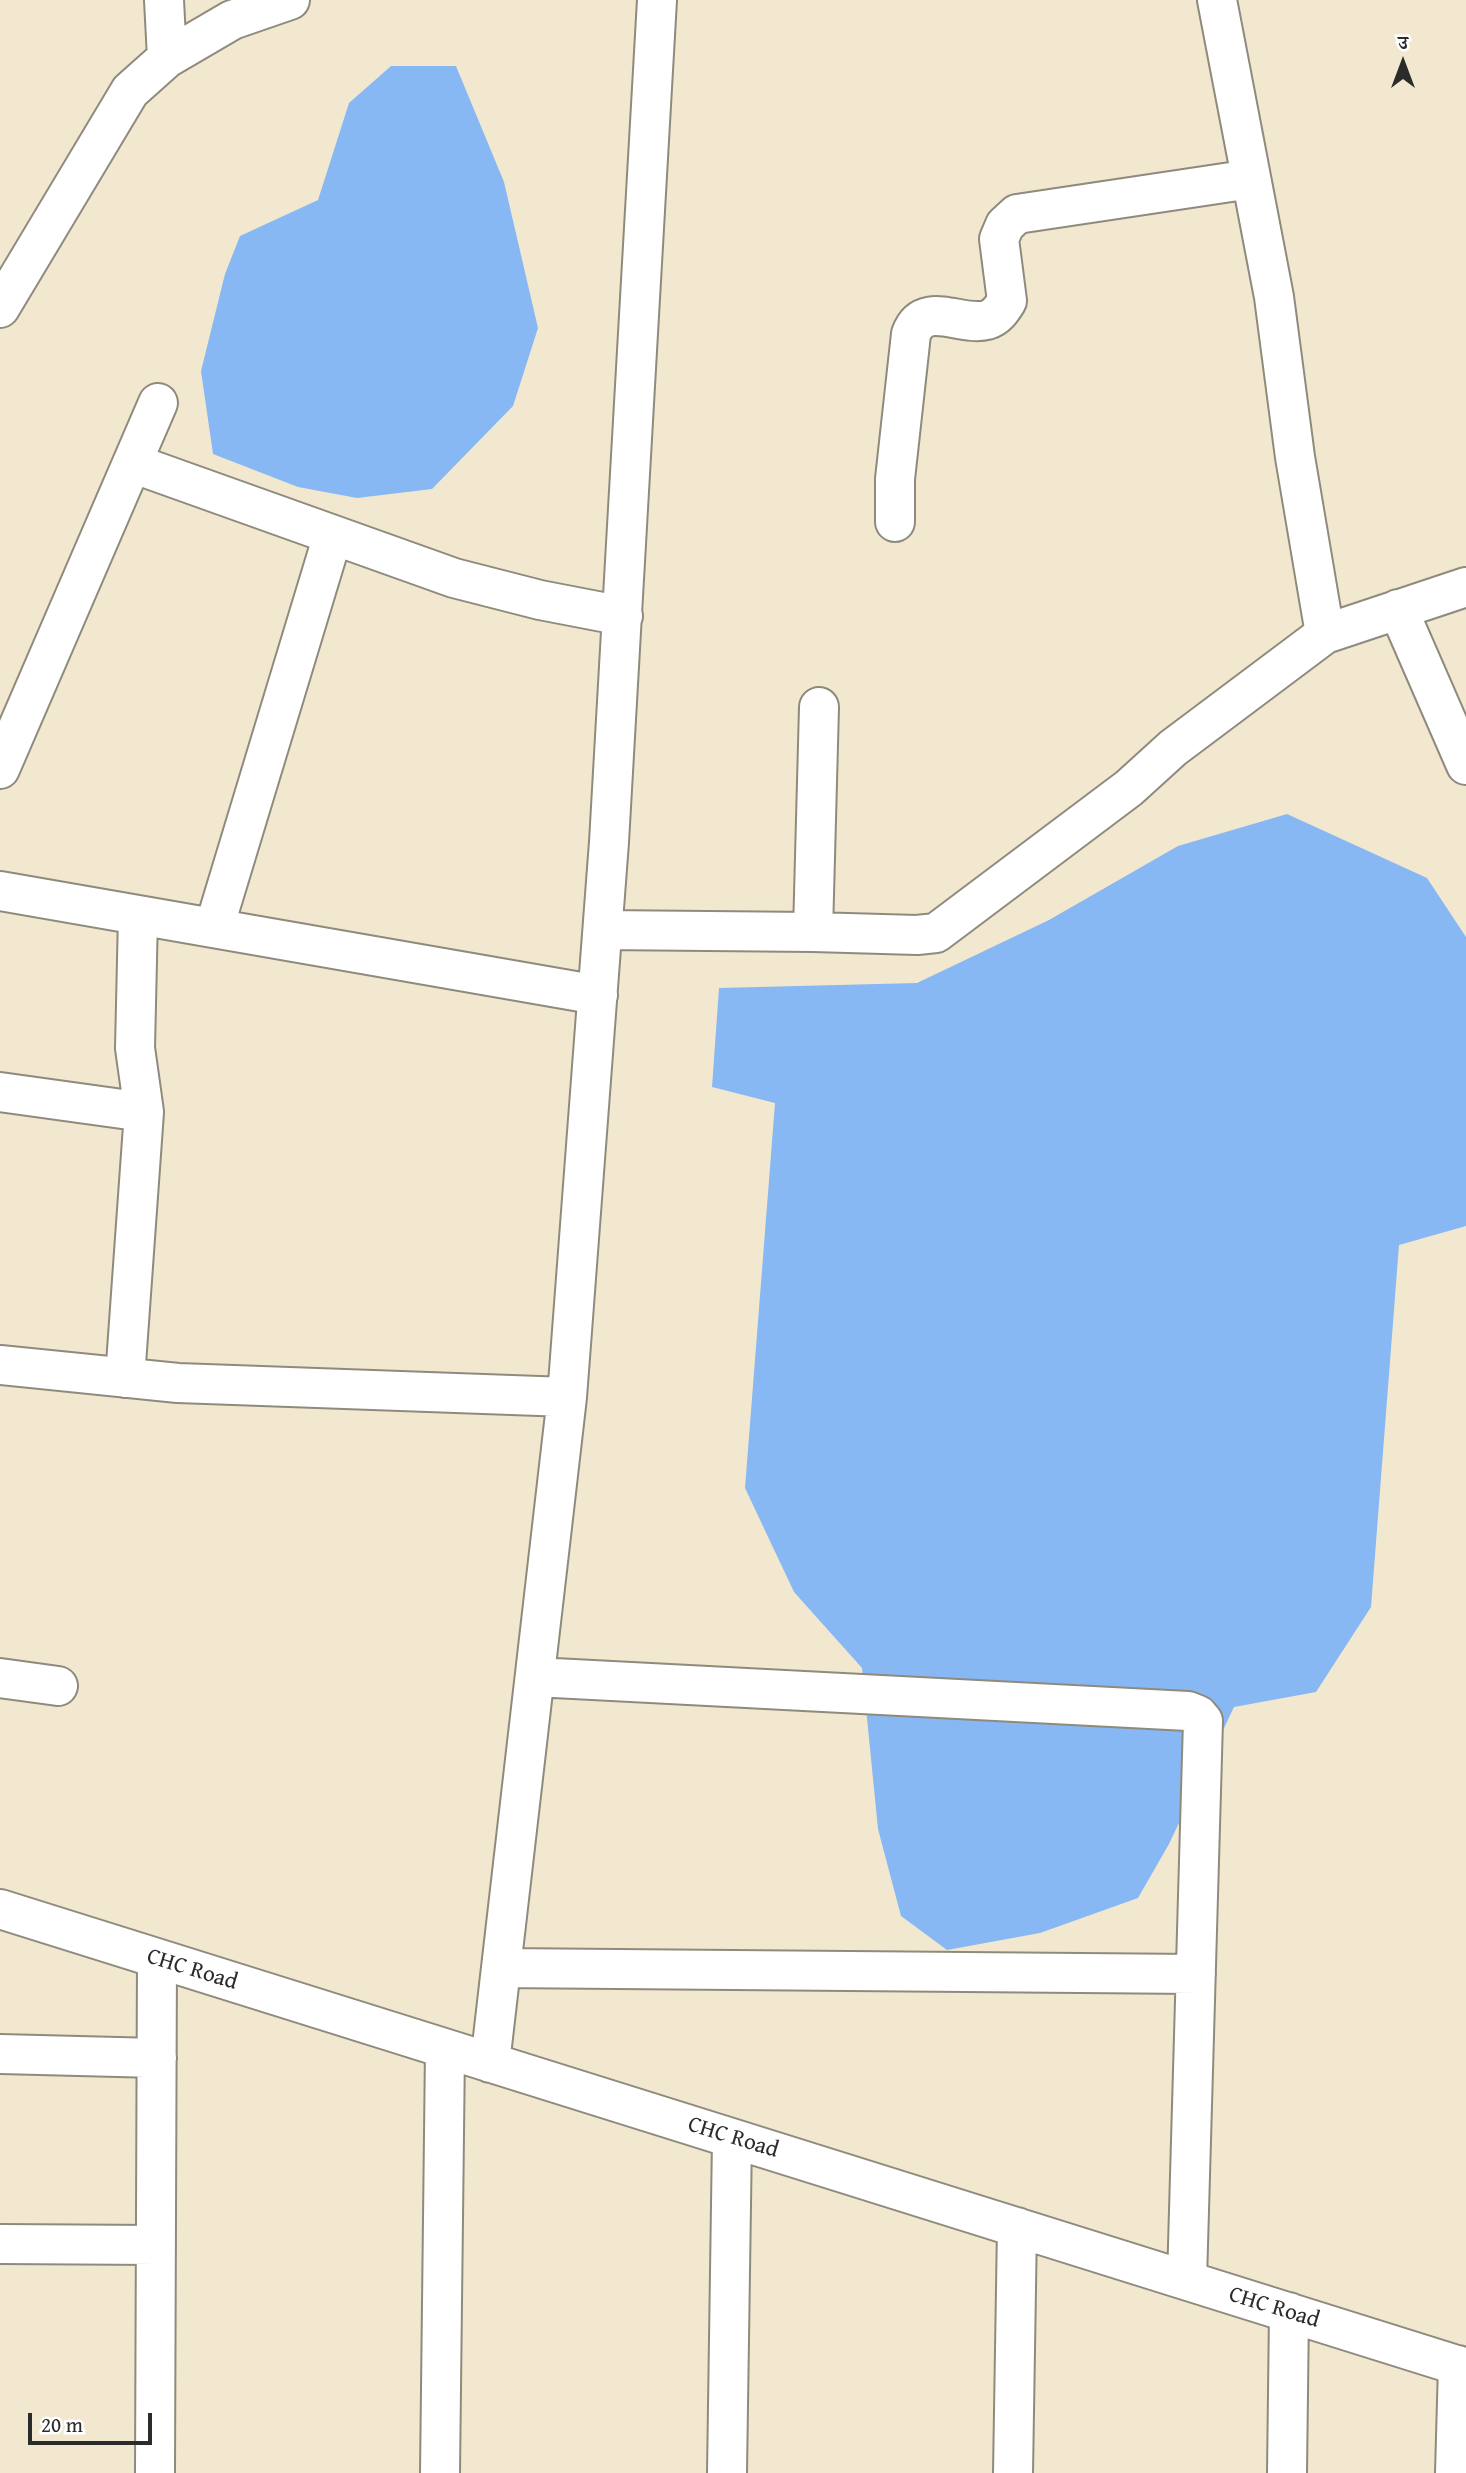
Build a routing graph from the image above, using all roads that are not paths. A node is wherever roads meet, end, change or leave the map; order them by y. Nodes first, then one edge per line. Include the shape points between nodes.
1 (164, 0) edge
2 (290, 0) edge
3 (657, 0) edge
4 (1217, 0) edge
5 (167, 58) junction
6 (1251, 179) junction
7 (0, 308) edge
8 (158, 403) dead end
9 (132, 463) junction
10 (895, 522) dead end
11 (334, 535) junction
12 (1466, 587) edge
13 (1398, 609) junction
14 (622, 616) junction
15 (1325, 634) junction
16 (819, 707) dead end
17 (1466, 765) edge
18 (0, 769) edge
19 (0, 891) edge
20 (138, 916) junction
21 (214, 928) junction
22 (603, 930) junction
23 (813, 932) junction
24 (598, 995) junction
25 (0, 1092) edge
26 (144, 1112) junction
27 (0, 1366) edge
28 (125, 1378) junction
29 (567, 1397) junction
30 (535, 1676) junction
31 (0, 1678) edge
32 (58, 1686) dead end
33 (0, 1909) edge
34 (157, 1959) junction
35 (501, 1968) junction
36 (1196, 1974) junction
37 (445, 2049) junction
38 (0, 2054) edge
39 (157, 2058) junction
40 (490, 2063) junction
41 (732, 2138) junction
42 (1017, 2227) junction
43 (0, 2244) edge
44 (156, 2245) junction
45 (1187, 2280) junction
46 (1289, 2312) junction
47 (1462, 2366) edge
48 (155, 2473) edge
49 (440, 2473) edge
50 (727, 2473) edge
51 (1013, 2473) edge
52 (1287, 2473) edge
53 (1455, 2473) edge

1 - 5 street
2 - 5 street via 232,20
3 - 14 street
4 - 6 street
5 - 7 street via 130,91
6 - 10 street via 1017,214 1005,225 999,239 1007,301 999,313 986,320 927,316 915,323 895,479
6 - 15 street via 1274,297
8 - 9 street
9 - 11 street
9 - 18 street
11 - 14 street via 454,578
11 - 21 street
12 - 13 street
13 - 15 street
13 - 17 street
14 - 22 street
15 - 23 street via 936,933
16 - 23 street
19 - 20 street
20 - 21 street
20 - 26 street via 135,1048
21 - 24 street
22 - 23 street
22 - 24 street
24 - 29 street
25 - 26 street
26 - 28 street
27 - 28 street
28 - 29 street
29 - 30 street
30 - 35 street
30 - 36 street via 1198,1715 1203,1721
31 - 32 street
33 - 34 street, CHC Road
34 - 37 street, CHC Road
34 - 39 street
35 - 36 street
35 - 40 street
36 - 45 street
37 - 40 street, CHC Road
37 - 49 street
38 - 39 street
39 - 44 street
40 - 41 street, CHC Road
41 - 42 street, CHC Road
41 - 50 street
42 - 45 street, CHC Road
42 - 51 street
43 - 44 street
44 - 48 street
45 - 46 street, CHC Road
46 - 47 street, CHC Road
46 - 52 street
47 - 53 street

